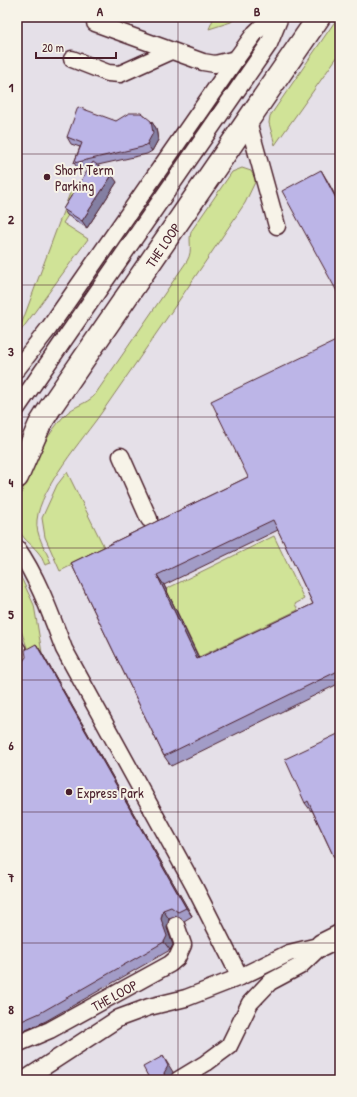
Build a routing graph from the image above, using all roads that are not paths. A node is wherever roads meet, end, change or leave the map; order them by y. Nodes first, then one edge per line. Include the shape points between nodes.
1 (272, 17) edge
2 (280, 17) edge
3 (319, 17) edge
4 (96, 23) dead end
5 (171, 51) junction
6 (236, 59) junction
7 (72, 60) dead end
8 (248, 121) junction
9 (277, 226) dead end
10 (17, 369) edge
11 (17, 408) edge
12 (40, 424) junction
13 (17, 450) edge
14 (121, 456) dead end
15 (17, 478) edge
16 (149, 519) dead end
17 (17, 548) edge
18 (17, 649) edge
19 (24, 664) edge
20 (176, 926) edge
21 (331, 941) edge
22 (240, 977) junction
23 (17, 1044) edge
24 (24, 1080) edge
25 (178, 1080) edge

1 - 6 lane via 255,33
2 - 11 lane, THE LOOP via 269,44
3 - 8 street, THE LOOP
4 - 5 lane
5 - 6 lane via 214,64
5 - 7 lane via 120,74 108,73
6 - 10 lane via 49,328
8 - 9 lane
8 - 12 street, THE LOOP
12 - 13 lane
12 - 15 street, THE LOOP
14 - 16 lane
17 - 22 lane via 48,607 64,649 194,886
18 - 19 lane
20 - 23 lane, THE LOOP via 183,945 177,958
21 - 22 lane via 288,953
21 - 25 lane via 300,966 270,982 250,1003 229,1046
22 - 24 lane via 186,998 119,1018

